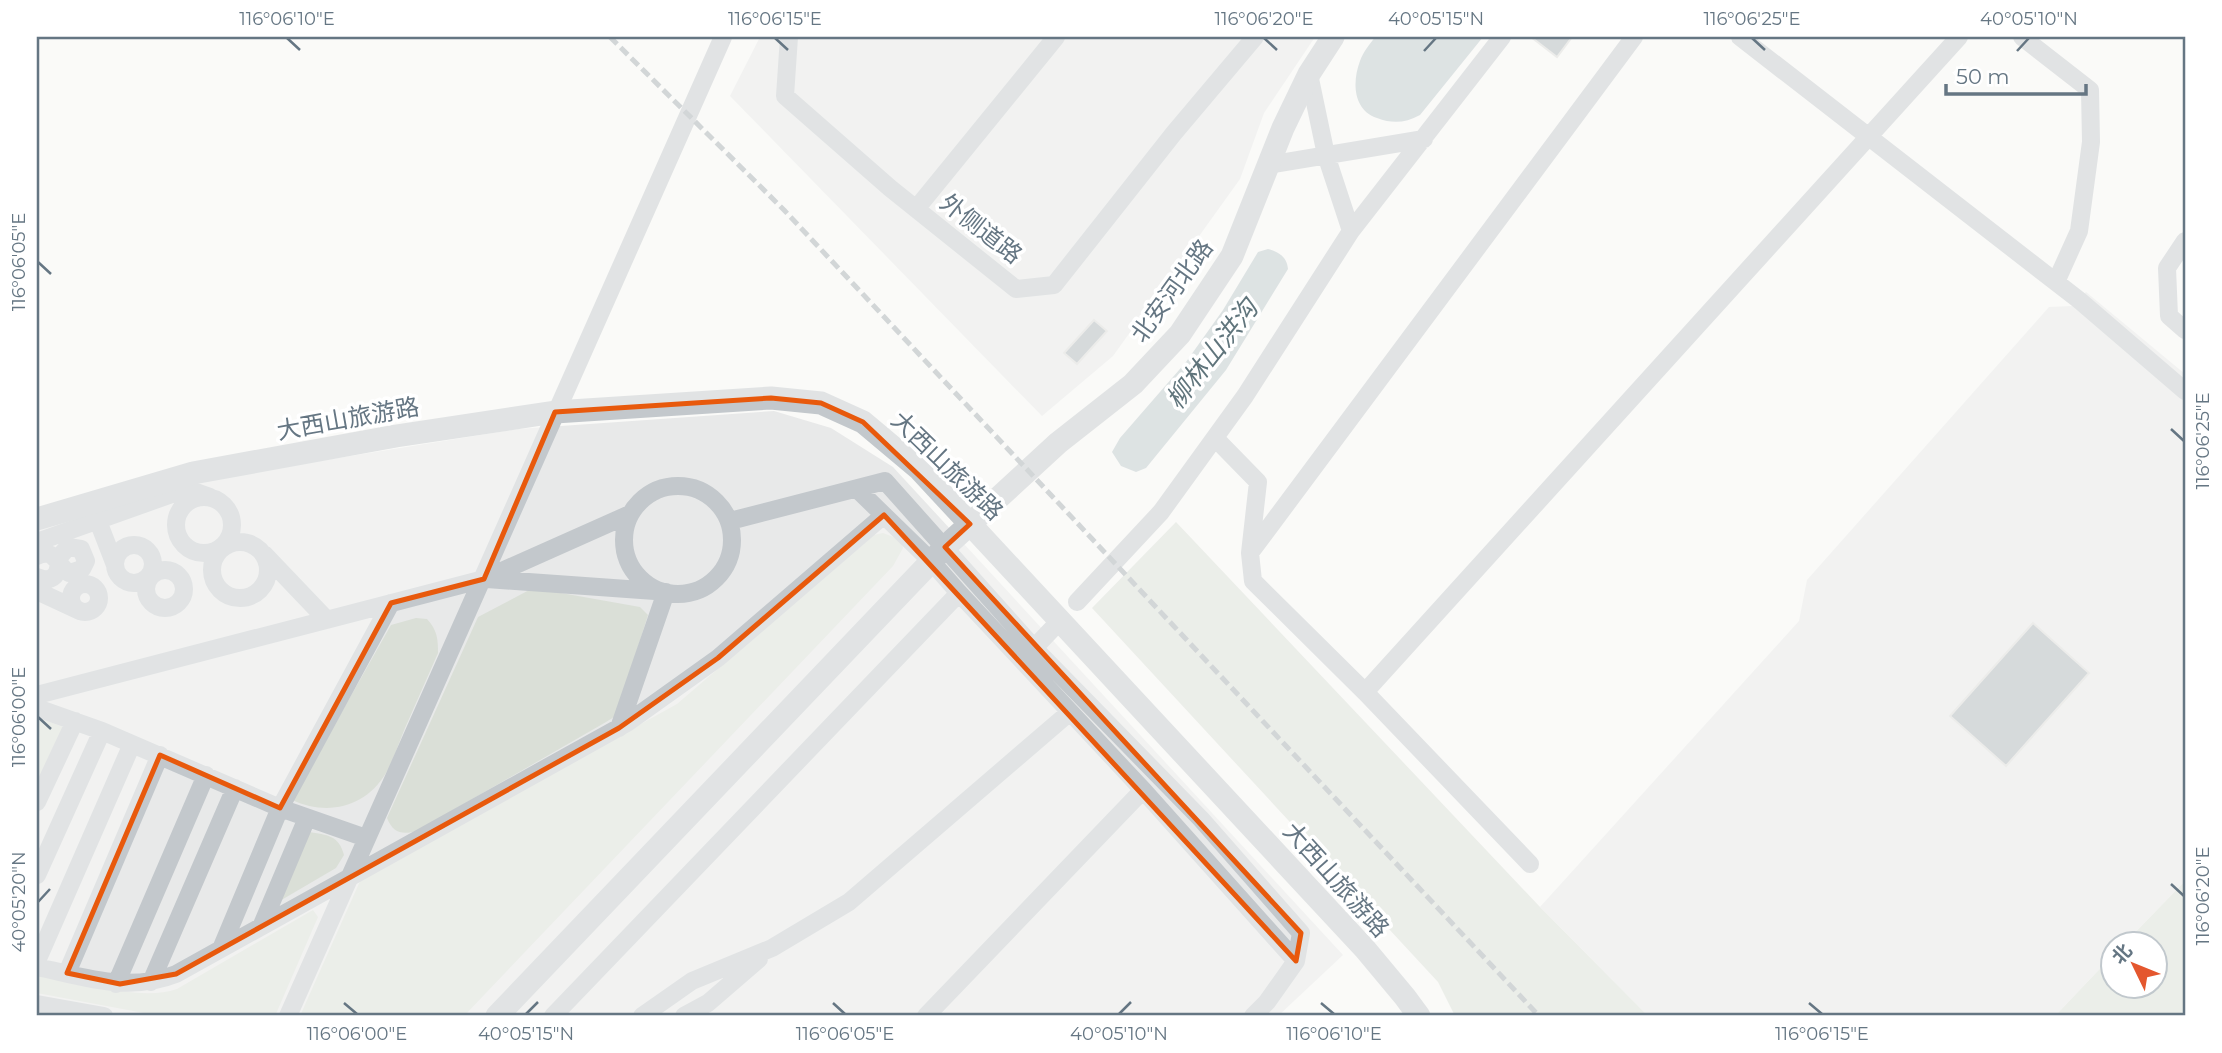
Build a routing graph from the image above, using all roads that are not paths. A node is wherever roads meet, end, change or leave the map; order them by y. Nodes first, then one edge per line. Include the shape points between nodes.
1 (723, 37) edge
2 (789, 37) edge
3 (1056, 37) edge
4 (1255, 37) edge
5 (1333, 37) edge
6 (1502, 37) edge
7 (1634, 37) edge
8 (1740, 37) edge
9 (1959, 37) edge
10 (2022, 37) edge
11 (1309, 74) junction
12 (1868, 138) junction
13 (1424, 139) junction
14 (1326, 155) junction
15 (1268, 165) junction
16 (916, 209) junction
17 (1351, 231) junction
18 (2185, 241) edge
19 (2056, 282) junction
20 (2185, 331) edge
21 (2185, 391) edge
22 (555, 412) junction
23 (1215, 438) junction
24 (857, 489) junction
25 (210, 497) junction
26 (630, 513) junction
27 (884, 515) junction
28 (37, 519) edge
29 (98, 521) junction
30 (730, 521) junction
31 (970, 524) junction
32 (37, 542) edge
33 (222, 546) junction
34 (263, 552) junction
35 (1250, 553) junction
36 (938, 554) junction
37 (37, 556) edge
38 (115, 565) junction
39 (37, 577) edge
40 (484, 579) junction
41 (37, 591) edge
42 (662, 592) junction
43 (959, 593) junction
44 (1077, 602) dead end
45 (391, 603) junction
46 (80, 611) dead end
47 (327, 620) junction
48 (1054, 627) dead end
49 (1034, 648) junction
50 (1365, 692) junction
51 (37, 695) edge
52 (37, 708) edge
53 (1070, 712) junction
54 (75, 721) junction
55 (619, 727) junction
56 (102, 731) junction
57 (132, 744) junction
58 (160, 755) junction
59 (206, 775) junction
60 (235, 788) junction
61 (1143, 790) junction
62 (37, 802) edge
63 (280, 808) junction
64 (307, 818) junction
65 (366, 838) junction
66 (1530, 864) dead end
67 (37, 875) edge
68 (352, 876) junction
69 (261, 927) junction
70 (772, 947) junction
71 (221, 949) junction
72 (37, 961) edge
73 (1296, 961) junction
74 (37, 967) edge
75 (67, 973) junction
76 (151, 982) junction
77 (116, 984) junction
78 (37, 1004) edge
79 (104, 1016) edge
80 (288, 1016) edge
81 (497, 1016) edge
82 (553, 1016) edge
83 (642, 1016) edge
84 (684, 1016) edge
85 (926, 1016) edge
86 (1252, 1016) edge
87 (1419, 1016) edge

1 - 22 street
2 - 16 street, 外侧道路 via 785,96
3 - 16 street
4 - 16 street, 外侧道路 via 1054,285 1016,289
5 - 11 street, 北安河北路
6 - 13 street
7 - 35 street
8 - 12 street
9 - 12 street
10 - 19 street via 2091,90 2091,142 2079,231
11 - 14 street
11 - 15 street, 北安河北路
12 - 19 street
12 - 50 street
13 - 14 street
13 - 17 street
14 - 15 street
14 - 17 street
15 - 31 street, 北安河北路 via 1233,256 1180,334 1133,384 1058,443
17 - 23 street
18 - 20 street via 2167,268 2169,316
19 - 21 street
22 - 28 street, 大西山旅游路 via 193,473
22 - 31 street, 大西山旅游路 via 771,398 821,403 863,422 919,469
22 - 40 street
23 - 35 street via 1258,482
23 - 44 street via 1161,512
24 - 27 street
24 - 30 street
24 - 36 street via 885,481
25 - 29 street via 183,490
25 - 33 street via 224,504 231,518 230,533
25 - 33 street via 194,498 181,509 177,534 196,552
26 - 30 street via 657,489 692,486 722,505
26 - 40 street
26 - 42 street via 624,550 643,581
27 - 36 street
27 - 55 street via 718,658
29 - 32 street
29 - 38 street
30 - 42 street via 731,556 722,572 693,592
31 - 36 street, 北安河北路
31 - 87 street, 大西山旅游路 via 1365,949
33 - 34 street via 239,541
33 - 34 street via 211,573 219,590 236,598 255,594 267,580
34 - 47 street
35 - 50 street via 1253,581
36 - 43 street
36 - 49 street
36 - 81 street, 北安河北路
37 - 39 street via 49,553 60,564 51,579
38 - 38 street via 120,577 132,583 144,580 153,566 152,555 139,545 123,548
40 - 42 street
40 - 45 street
40 - 65 street
41 - 46 street
42 - 55 street
43 - 53 street
43 - 82 street
45 - 47 street
45 - 63 street
47 - 51 street
48 - 49 street
49 - 73 street via 1201,819 1301,933
50 - 66 street
52 - 54 street
53 - 61 street
53 - 70 street via 849,902
54 - 56 street
54 - 62 street
55 - 68 street
56 - 57 street
56 - 67 street
57 - 58 street
57 - 72 street
58 - 59 street
58 - 75 street
59 - 60 street
59 - 77 street
60 - 63 street
60 - 76 street
61 - 73 street
61 - 85 street
63 - 64 street
63 - 71 street
64 - 65 street
64 - 69 street
65 - 68 street
68 - 69 street
68 - 80 street
69 - 71 street
70 - 83 street via 692,981
70 - 84 street via 708,1003
71 - 76 street
73 - 86 street
74 - 75 street
75 - 77 street
76 - 77 street
78 - 79 street

